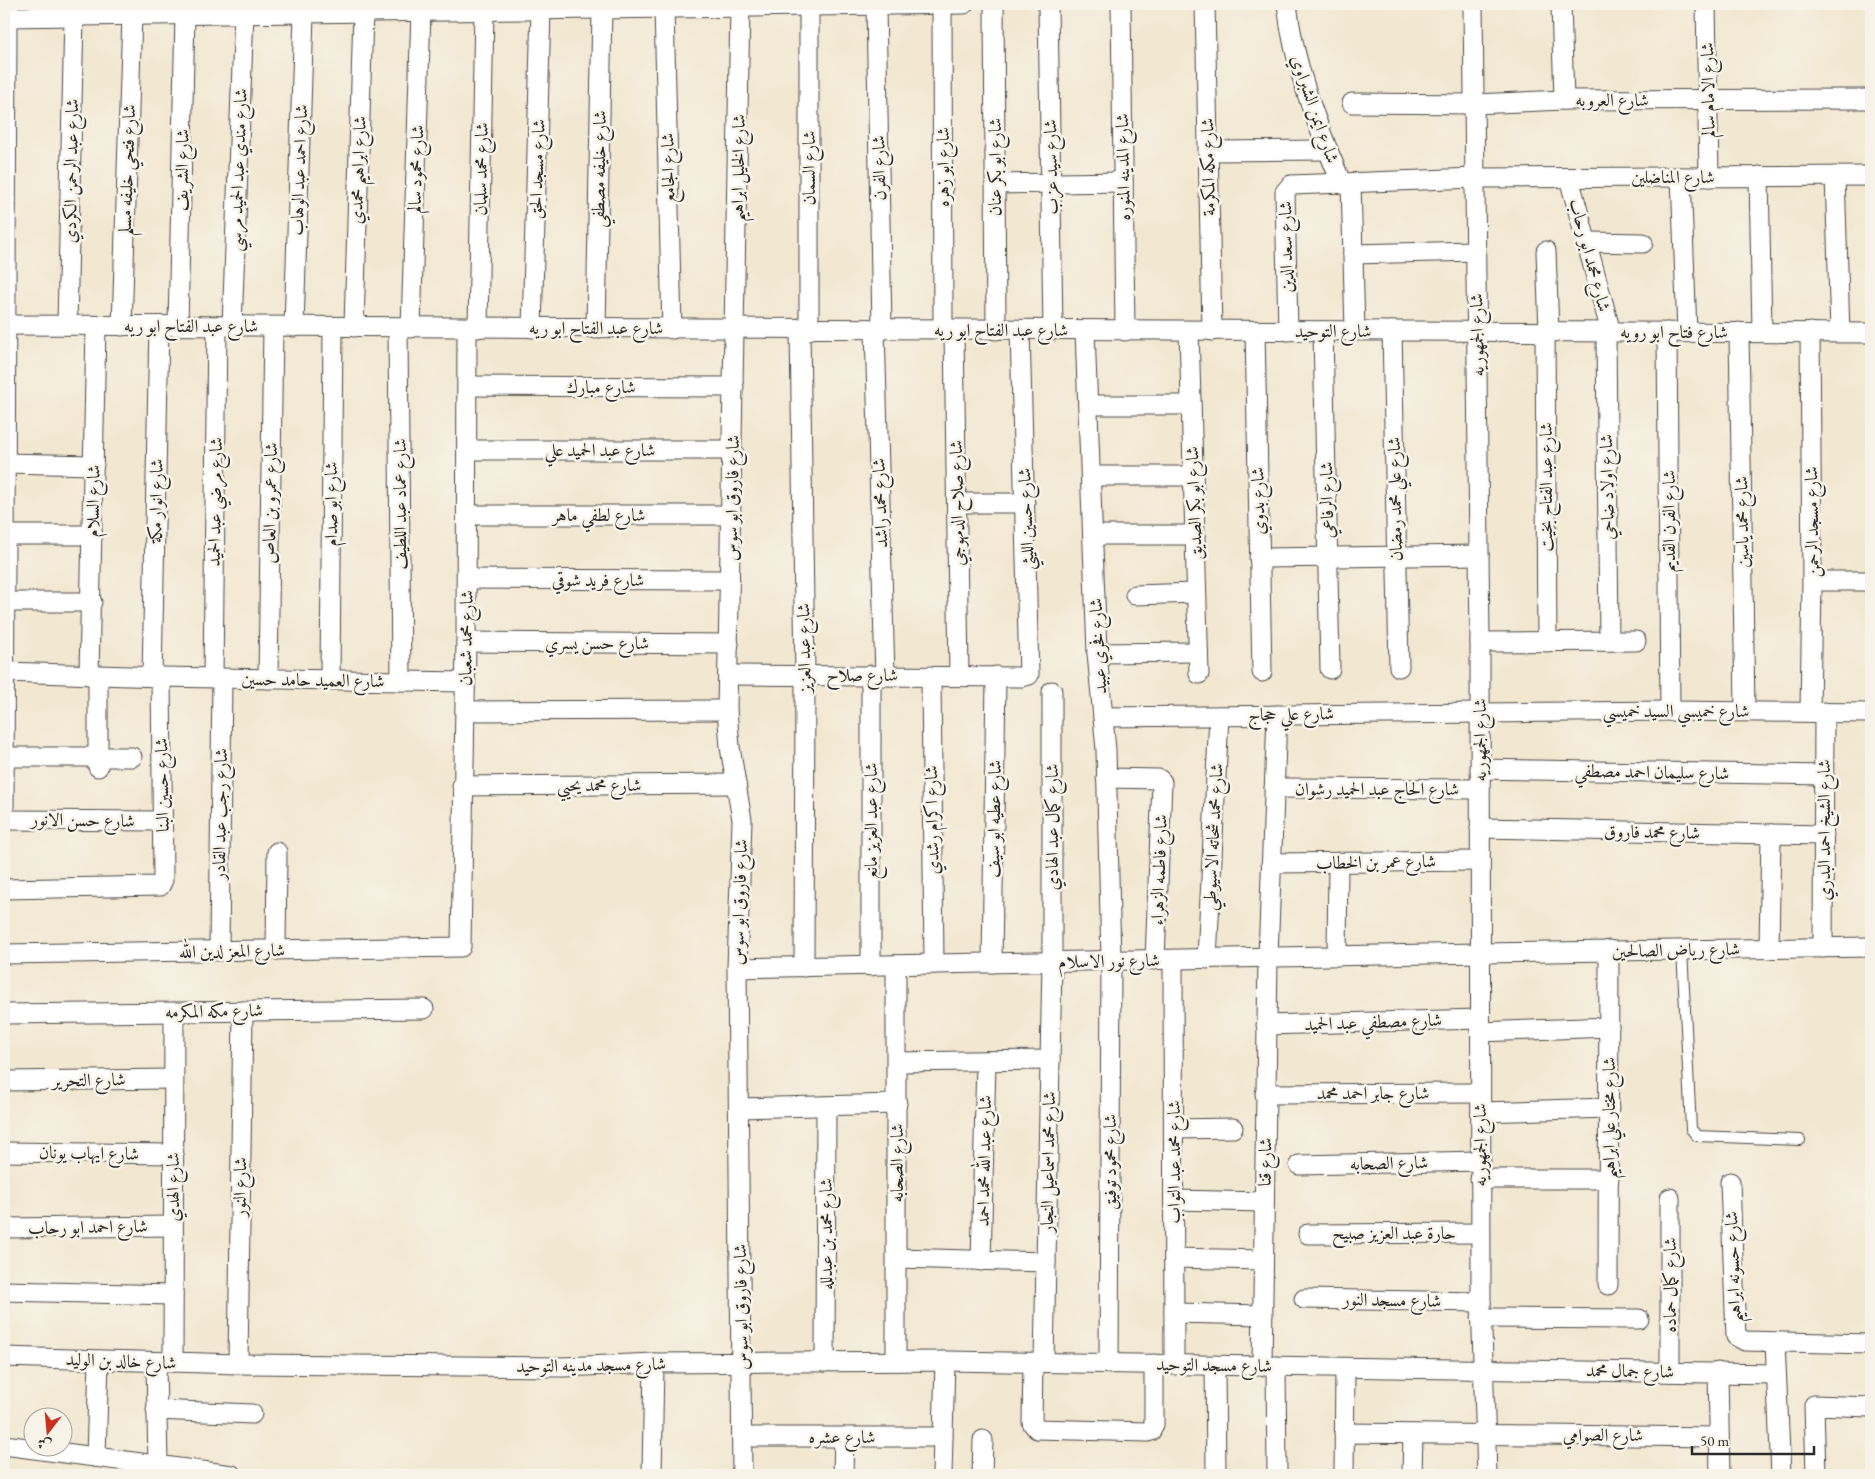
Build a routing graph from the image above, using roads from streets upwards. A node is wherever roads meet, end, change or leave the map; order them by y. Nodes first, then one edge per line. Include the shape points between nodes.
1 (942, 4) edge
2 (964, 4) edge
3 (994, 4) edge
4 (1048, 4) edge
5 (1122, 4) edge
6 (1204, 4) edge
7 (1287, 4) edge
8 (1472, 4) edge
9 (1561, 4) edge
10 (1706, 4) edge
11 (876, 5) junction
12 (809, 6) junction
13 (740, 7) junction
14 (664, 8) junction
15 (216, 9) edge
16 (602, 9) junction
17 (484, 10) junction
18 (541, 10) junction
19 (421, 11) junction
20 (363, 12) junction
21 (304, 13) junction
22 (185, 14) junction
23 (244, 14) junction
24 (132, 15) junction
25 (74, 16) junction
26 (5, 17) edge
27 (1871, 98) edge
28 (1564, 100) junction
29 (1708, 100) junction
30 (1352, 103) dead end
31 (1474, 104) junction
32 (5, 127) edge
33 (1328, 150) junction
34 (1208, 151) junction
35 (1759, 176) junction
36 (1835, 176) junction
37 (1871, 176) edge
38 (1681, 177) junction
39 (1709, 177) junction
40 (1475, 178) junction
41 (1569, 178) junction
42 (1123, 182) junction
43 (1051, 183) junction
44 (1346, 183) junction
45 (995, 184) junction
46 (5, 196) edge
47 (1587, 242) junction
48 (1644, 243) dead end
49 (1476, 251) junction
50 (1546, 251) dead end
51 (1353, 254) junction
52 (4, 325) edge
53 (67, 325) junction
54 (96, 326) junction
55 (122, 326) junction
56 (159, 326) junction
57 (178, 326) junction
58 (225, 326) junction
59 (273, 327) junction
60 (294, 327) junction
61 (332, 327) junction
62 (354, 327) junction
63 (405, 328) junction
64 (473, 328) junction
65 (532, 328) junction
66 (596, 329) junction
67 (672, 329) junction
68 (735, 330) junction
69 (805, 330) junction
70 (878, 330) junction
71 (948, 330) junction
72 (996, 330) junction
73 (1020, 330) junction
74 (1053, 330) junction
75 (1085, 331) junction
76 (1125, 331) junction
77 (1189, 331) junction
78 (1212, 331) junction
79 (1254, 331) junction
80 (1288, 331) junction
81 (1322, 331) junction
82 (1355, 331) junction
83 (1392, 331) junction
84 (1477, 332) junction
85 (1547, 332) junction
86 (1609, 332) junction
87 (1668, 332) junction
88 (1687, 332) junction
89 (1738, 332) junction
90 (1762, 332) junction
91 (1810, 332) junction
92 (1840, 332) junction
93 (1871, 333) edge
94 (4, 382) edge
95 (468, 386) junction
96 (734, 387) junction
97 (1088, 405) junction
98 (1191, 405) junction
99 (467, 450) junction
100 (733, 450) junction
101 (4, 463) edge
102 (94, 465) junction
103 (1091, 476) junction
104 (1193, 476) junction
105 (957, 503) junction
106 (1025, 503) junction
107 (467, 515) junction
108 (731, 515) junction
109 (4, 535) edge
110 (93, 535) junction
111 (1093, 535) junction
112 (1195, 535) junction
113 (1479, 555) junction
114 (1397, 556) junction
115 (1328, 557) junction
116 (1259, 558) junction
117 (467, 579) junction
118 (730, 580) junction
119 (1812, 581) junction
120 (1871, 582) edge
121 (1196, 593) junction
122 (1135, 595) dead end
123 (4, 602) edge
124 (92, 602) junction
125 (1609, 641) junction
126 (1636, 641) dead end
127 (466, 642) junction
128 (1480, 642) junction
129 (1547, 642) junction
130 (728, 644) junction
131 (1198, 652) junction
132 (1097, 653) junction
133 (1399, 668) dead end
134 (1330, 669) dead end
135 (4, 672) edge
136 (1262, 672) dead end
137 (1199, 674) dead end
138 (728, 675) junction
139 (805, 675) junction
140 (878, 675) junction
141 (94, 676) junction
142 (931, 676) junction
143 (959, 676) junction
144 (996, 676) junction
145 (156, 677) junction
146 (217, 678) junction
147 (268, 679) junction
148 (330, 680) junction
149 (401, 681) junction
150 (465, 682) junction
151 (1052, 692) dead end
152 (727, 710) junction
153 (464, 711) junction
154 (1670, 711) junction
155 (1745, 711) junction
156 (1480, 712) junction
157 (1817, 712) junction
158 (1871, 712) edge
159 (1277, 714) junction
160 (1103, 716) junction
161 (1219, 716) junction
162 (4, 730) edge
163 (4, 757) edge
164 (132, 758) dead end
165 (4, 761) edge
166 (98, 762) junction
167 (1480, 769) junction
168 (1824, 775) junction
169 (1106, 778) junction
170 (736, 784) junction
171 (462, 786) junction
172 (1274, 788) junction
173 (1480, 789) junction
174 (4, 806) edge
175 (4, 820) edge
176 (162, 821) junction
177 (1480, 828) junction
178 (1771, 834) junction
179 (1824, 835) junction
180 (277, 852) dead end
181 (1480, 861) junction
182 (1338, 862) junction
183 (1271, 863) junction
184 (4, 876) edge
185 (4, 884) edge
186 (4, 889) edge
187 (461, 947) joint
188 (1871, 947) edge
189 (1769, 948) junction
190 (1823, 948) junction
191 (276, 950) junction
192 (1609, 950) junction
193 (219, 951) junction
194 (1480, 952) junction
195 (4, 954) edge
196 (1337, 956) junction
197 (1268, 957) junction
198 (4, 959) edge
199 (1207, 959) junction
200 (1164, 960) junction
201 (1111, 961) junction
202 (1052, 962) junction
203 (992, 963) junction
204 (934, 964) junction
205 (896, 965) junction
206 (871, 966) junction
207 (804, 967) junction
208 (737, 968) junction
209 (424, 1009) dead end
210 (243, 1011) junction
211 (174, 1012) junction
212 (4, 1014) edge
213 (1266, 1025) junction
214 (1480, 1026) junction
215 (1609, 1027) junction
216 (1050, 1060) junction
217 (986, 1061) junction
218 (897, 1062) junction
219 (174, 1079) junction
220 (4, 1081) edge
221 (1480, 1093) junction
222 (1265, 1094) junction
223 (897, 1104) junction
224 (826, 1106) junction
225 (739, 1108) junction
226 (1609, 1108) junction
227 (1481, 1112) junction
228 (1174, 1128) junction
229 (1233, 1128) dead end
230 (4, 1152) edge
231 (174, 1154) junction
232 (1299, 1165) dead end
233 (1480, 1170) junction
234 (1609, 1179) junction
235 (1730, 1182) dead end
236 (1670, 1198) dead end
237 (1174, 1200) junction
238 (1264, 1202) junction
239 (173, 1226) junction
240 (4, 1228) edge
241 (1480, 1233) junction
242 (1308, 1234) dead end
243 (897, 1258) junction
244 (1174, 1258) junction
245 (1263, 1260) junction
246 (981, 1261) junction
247 (1046, 1262) junction
248 (1608, 1285) dead end
249 (4, 1292) edge
250 (174, 1295) junction
251 (1304, 1299) dead end
252 (1481, 1310) junction
253 (1174, 1313) junction
254 (1263, 1315) junction
255 (1639, 1319) dead end
256 (1775, 1342) junction
257 (1871, 1344) edge
258 (4, 1357) edge
259 (99, 1360) junction
260 (896, 1361) junction
261 (945, 1361) junction
262 (165, 1362) junction
263 (742, 1362) junction
264 (825, 1362) junction
265 (1038, 1362) junction
266 (654, 1363) junction
267 (238, 1364) junction
268 (1109, 1364) junction
269 (1154, 1364) junction
270 (1174, 1365) junction
271 (1215, 1365) junction
272 (1269, 1366) junction
273 (1345, 1368) junction
274 (1484, 1370) junction
275 (1670, 1372) junction
276 (1718, 1372) junction
277 (1776, 1374) junction
278 (1871, 1407) edge
279 (156, 1410) junction
280 (252, 1414) dead end
281 (1344, 1433) junction
282 (1413, 1434) junction
283 (1486, 1435) junction
284 (1719, 1436) junction
285 (742, 1437) junction
286 (844, 1437) junction
287 (943, 1437) junction
288 (983, 1440) dead end
289 (4, 1445) edge
290 (96, 1457) junction
291 (158, 1465) junction
292 (232, 1475) edge
293 (652, 1475) edge
294 (742, 1475) edge
295 (843, 1475) edge
296 (942, 1475) edge
297 (982, 1475) edge
298 (1216, 1475) edge
299 (1277, 1475) edge
300 (1344, 1475) edge
301 (1412, 1475) edge
302 (1487, 1475) edge
303 (1720, 1475) edge
304 (1781, 1475) edge
305 (1816, 1475) edge

1 - 2 street
1 - 11 street
1 - 71 street, شارع ابو زهره
3 - 45 street, شارع ابو بكر عنان
4 - 43 street, شارع سيد عزب
5 - 42 street, شارع المدينه المنوره
6 - 34 street, شارع مكه المكرمة
7 - 33 street, شارع ايمن الشبراوي via 1295,58
8 - 31 street, شارع الجمهوريه
9 - 28 street
10 - 29 street, شارع الامام سالم
11 - 12 street
11 - 70 street, شارع الفرن
12 - 13 street
12 - 69 street, شارع السمان
13 - 14 street
13 - 68 street, شارع الخليل ابراهيم
14 - 16 street
14 - 67 street, شارع الجامع
15 - 22 street
15 - 23 street
16 - 18 street
16 - 66 street, شارع خليفه مصطفي
17 - 18 street
17 - 19 street
17 - 64 street, شارع محمد سلمان
18 - 65 street, شارع مسجد الحق
19 - 20 street
19 - 63 street, شارع محمود سالم
20 - 21 street
20 - 62 street, شارع ابراهيم محمدي
21 - 23 street
21 - 60 street, شارع احمد عبد الوهاب
22 - 24 street
22 - 57 street, شارع الشريف
23 - 58 street, شارع مندي عبد الحميد مرسي
24 - 25 street
24 - 55 street, شارع فتحي خليفه مسلم
25 - 26 street
25 - 53 street, شارع عبد الرحمن الكردي
26 - 32 street
27 - 29 street, شارع العروبه
28 - 29 street, شارع العروبه
28 - 31 street, شارع العروبه
29 - 39 street, شارع الامام سالم
30 - 31 street, شارع العروبه
31 - 40 street, شارع الجمهوريه
32 - 46 street
33 - 34 street
33 - 44 street, شارع ايمن الشبراوي
34 - 78 street, شارع مكه المكرمة
35 - 36 street, شارع المناضلين
35 - 39 street, شارع المناضلين
35 - 90 street
36 - 37 street, شارع المناضلين
36 - 92 street
38 - 39 street, شارع المناضلين
38 - 41 street, شارع المناضلين
38 - 88 street
40 - 41 street, شارع المناضلين
40 - 44 street, شارع المناضلين
40 - 49 street, شارع الجمهوريه
41 - 47 street, شارع محمد ابو رحاب
42 - 43 street
42 - 76 street, شارع المدينه المنوره
43 - 45 street
43 - 74 street, شارع سيد عزب
44 - 51 street
44 - 80 street, شارع سعد الدين via 1291,186 1286,190
45 - 72 street, شارع ابو بكر عنان
46 - 52 street
47 - 48 street
47 - 86 street, شارع محمد ابو رحاب
49 - 51 street
49 - 84 street, شارع الجمهوريه
50 - 85 street, شارع عبد الفتاح بخيت
51 - 82 street
52 - 53 street, شارع عبد الفتاح ابو ريه
52 - 94 street
53 - 54 street, شارع عبد الفتاح ابو ريه
54 - 55 street, شارع عبد الفتاح ابو ريه
54 - 102 street, شارع السلام
55 - 56 street, شارع عبد الفتاح ابو ريه
56 - 57 street, شارع عبد الفتاح ابو ريه
56 - 145 street, شارع انوار مكة
57 - 58 street, شارع عبد الفتاح ابو ريه
58 - 59 street, شارع عبد الفتاح ابو ريه
58 - 146 street, شارع مرضي عبد الحميد
59 - 60 street, شارع عبد الفتاح ابو ريه
59 - 147 street, شارع عمرو بن العاص
60 - 61 street, شارع عبد الفتاح ابو ريه
61 - 62 street, شارع عبد الفتاح ابو ريه
61 - 148 street, شارع ابو صدام
62 - 63 street, شارع عبد الفتاح ابو ريه
63 - 64 street, شارع عبد الفتاح ابو ريه
63 - 149 street, شارع عماد عبد اللطيف
64 - 65 street, شارع عبد الفتاح ابو ريه
64 - 95 street, شارع محمد شعبان
65 - 66 street, شارع عبد الفتاح ابو ريه
66 - 67 street, شارع عبد الفتاح ابو ريه
67 - 68 street, شارع عبد الفتاح ابو ريه
68 - 69 street, شارع عبد الفتاح ابو ريه
68 - 96 street, شارع فاروق ابو سوس
69 - 70 street, شارع عبد الفتاح ابو ريه
69 - 139 street, شارع عبد العزيز
70 - 71 street, شارع عبد الفتاح ابو ريه
70 - 140 street, شارع محمد راشد
71 - 72 street, شارع عبد الفتاح ابو ريه
71 - 105 street, شارع صلاح الدمهوجي
72 - 73 street, شارع عبد الفتاح ابو ريه
73 - 74 street, شارع عبد الفتاح ابو ريه
73 - 106 street, شارع حسين الليثي
74 - 75 street, شارع عبد الفتاح ابو ريه
75 - 76 street, شارع عبد الفتاح ابو ريه
75 - 97 street, شارع فخري عبيد
76 - 77 street, شارع عبد الفتاح ابو ريه
77 - 78 street, شارع التوحيد
77 - 98 street, شارع ابو بكر الصديق
78 - 79 street, شارع التوحيد
79 - 80 street, شارع التوحيد
79 - 116 street, شارع بدوي
80 - 81 street, شارع التوحيد
81 - 82 street, شارع التوحيد
81 - 115 street, شارع الرفاعي
82 - 83 street, شارع التوحيد
83 - 84 street, شارع التوحيد
83 - 114 street, شارع علي محمد رمضان
84 - 85 street, شارع فتاح ابو رويه
84 - 113 street, شارع الجمهوريه
85 - 86 street, شارع فتاح ابو رويه
85 - 129 street, شارع عبد الفتاح بخيت
86 - 87 street, شارع فتاح ابو رويه
86 - 125 street, شارع اولاد ضاحي
87 - 88 street, شارع فتاح ابو رويه
87 - 154 street, شارع الفرن القديم
88 - 89 street, شارع فتاح ابو رويه
89 - 90 street, شارع فتاح ابو رويه
89 - 155 street, شارع محمد ياسين
90 - 91 street, شارع فتاح ابو رويه
91 - 92 street, شارع فتاح ابو رويه
91 - 119 street, شارع مسجد الرحمن
92 - 93 street, شارع فتاح ابو رويه
94 - 101 street
95 - 96 street, شارع مبارك
95 - 99 street, شارع محمد شعبان
96 - 100 street, شارع فاروق ابو سوس
97 - 98 street
97 - 103 street, شارع فخري عبيد
98 - 104 street, شارع ابو بكر الصديق
99 - 100 street, شارع عبد الحميد علي
99 - 107 street, شارع محمد شعبان
100 - 108 street, شارع فاروق ابو سوس
101 - 102 street
101 - 109 street
102 - 110 street, شارع السلام
103 - 104 street
103 - 111 street, شارع فخري عبيد
104 - 112 street, شارع ابو بكر الصديق
105 - 106 street
105 - 143 street, شارع صلاح الدمهوجي
106 - 144 street, شارع حسين الليثي via 1030,672 1024,677
107 - 108 street, شارع لطفي ماهر
107 - 117 street, شارع محمد شعبان
108 - 118 street, شارع فاروق ابو سوس
109 - 110 street
109 - 123 street
110 - 124 street, شارع السلام
111 - 112 street
111 - 132 street, شارع فخري عبيد
112 - 121 street, شارع ابو بكر الصديق
113 - 114 street
113 - 128 street, شارع الجمهوريه
114 - 115 street
114 - 133 street, شارع علي محمد رمضان
115 - 116 street
115 - 134 street, شارع الرفاعي
116 - 136 street, شارع بدوي
117 - 118 street, شارع فريد شوقي
117 - 127 street, شارع محمد شعبان
118 - 130 street, شارع فاروق ابو سوس
119 - 120 street
119 - 157 street, شارع مسجد الرحمن
121 - 122 street
121 - 131 street, شارع ابو بكر الصديق
123 - 124 street
123 - 135 street
124 - 141 street, شارع السلام
125 - 126 street
125 - 129 street
127 - 130 street, شارع حسن يسري
127 - 150 street, شارع محمد شعبان
128 - 129 street
128 - 156 street, شارع الجمهوريه
130 - 138 street, شارع فاروق ابو سوس
131 - 132 street
131 - 137 street, شارع ابو بكر الصديق
132 - 160 street, شارع فخري عبيد
135 - 141 street, شارع العميد حامد حسين
135 - 162 street
138 - 139 street, شارع صلاح
138 - 152 street, شارع فاروق ابو سوس
139 - 140 street, شارع صلاح
139 - 207 street, شارع عبد العزيز
140 - 142 street, شارع صلاح
140 - 206 street, شارع عبد العزيز مانع
141 - 145 street, شارع العميد حامد حسين
141 - 166 street, شارع السلام
142 - 143 street, شارع صلاح
142 - 204 street, شارع اكرام رشدي
143 - 144 street, شارع صلاح
144 - 203 street, شارع عطيه ابو سيف
145 - 146 street, شارع العميد حامد حسين
145 - 176 street, شارع حسين البنا
146 - 147 street, شارع العميد حامد حسين
146 - 193 street, شارع رجب عبد القادر
147 - 148 street, شارع العميد حامد حسين
148 - 149 street, شارع العميد حامد حسين
149 - 150 street, شارع العميد حامد حسين
150 - 153 street, شارع محمد شعبان
151 - 202 street, شارع كمال عبد الهادي
152 - 153 street
152 - 170 street, شارع فاروق ابو سوس
153 - 171 street, شارع محمد شعبان
154 - 155 street, شارع خميسي السيد خميسي
154 - 156 street, شارع خميسي السيد خميسي
155 - 157 street, شارع خميسي السيد خميسي
156 - 159 street, شارع علي حجاج
156 - 167 street, شارع الجمهوريه
157 - 158 street, شارع خميسي السيد خميسي
157 - 168 street, شارع الشيخ احمد البدري
159 - 161 street, شارع علي حجاج
159 - 172 street
160 - 161 street, شارع علي حجاج
160 - 169 street, شارع فخري عبيد
161 - 199 street, شارع محمد شحاته الاسيوطي
162 - 163 street
163 - 165 street
163 - 166 street
164 - 166 street
165 - 174 street
167 - 168 street, شارع سليمان احمد مصطفي
167 - 173 street, شارع الجمهوريه
168 - 179 street, شارع الشيخ احمد البدري
169 - 200 street, شارع فاطمه الزهراء via 1161,780
169 - 201 street, شارع فخري عبيد
170 - 171 street, شارع محمد يحيي
170 - 208 street, شارع فاروق ابو سوس via 742,820
171 - 187 street, شارع محمد شعبان
172 - 173 street, شارع الحاج عبد الحميد رشوان
172 - 183 street
173 - 177 street, شارع الجمهوريه
175 - 176 street, شارع حسن الانور
176 - 186 street, شارع حسين البنا via 163,880 160,886
177 - 178 street, شارع محمد فاروق
177 - 181 street, شارع الجمهوريه
178 - 179 street, شارع محمد فاروق
178 - 189 street
179 - 190 street, شارع الشيخ احمد البدري
180 - 191 street
181 - 182 street, شارع عمر بن الخطاب
181 - 194 street, شارع الجمهوريه
182 - 183 street, شارع عمر بن الخطاب
182 - 196 street
183 - 197 street
184 - 185 street
187 - 191 street, شارع المعز لدين الله
188 - 190 street, شارع رياض الصالحين
189 - 190 street, شارع رياض الصالحين
189 - 192 street, شارع رياض الصالحين
191 - 193 street, شارع المعز لدين الله
192 - 194 street, شارع رياض الصالحين
192 - 215 street, شارع مختار علي ابراهيم
193 - 195 street, شارع المعز لدين الله
194 - 196 street, شارع نور الاسلام
194 - 214 street, شارع الجمهوريه
195 - 198 street
196 - 197 street, شارع نور الاسلام
197 - 199 street, شارع نور الاسلام
197 - 213 street, شارع قنا
199 - 200 street, شارع نور الاسلام
200 - 201 street, شارع نور الاسلام
200 - 228 street, شارع محمد عبد التواب
201 - 202 street, شارع نور الاسلام
201 - 268 street, شارع محمود توفيق
202 - 203 street, شارع نور الاسلام
202 - 216 street, شارع محمد اسماعيل النجار
203 - 204 street, شارع نور الاسلام
204 - 205 street, شارع نور الاسلام
205 - 206 street, شارع نور الاسلام
205 - 218 street, شارع الصحابه
206 - 207 street, شارع نور الاسلام
207 - 208 street, شارع نور الاسلام
208 - 225 street, شارع فاروق ابو سوس
209 - 210 street, شارع مكه المكرمه
210 - 211 street, شارع مكه المكرمه
210 - 267 street, شارع النور
211 - 212 street, شارع مكه المكرمه
211 - 219 street, شارع الهدي
213 - 214 street, شارع مصطفي عبد الحميد
213 - 222 street, شارع قنا
214 - 215 street, شارع مصطفي عبد الحميد
214 - 221 street, شارع الجمهوريه
215 - 226 street, شارع مختار علي ابراهيم
216 - 217 street
216 - 247 street, شارع محمد اسماعيل النجار
217 - 218 street
217 - 246 street, شارع عبد الله محمد احمد
218 - 223 street, شارع الصحابه
219 - 220 street, شارع التحرير
219 - 231 street, شارع الهدي
221 - 222 street, شارع جابر احمد محمد
221 - 227 street, شارع الجمهوريه
222 - 238 street, شارع قنا
223 - 224 street
223 - 243 street, شارع الصحابه
224 - 225 street
224 - 264 street, شارع محمد بن عبدلله
225 - 263 street, شارع فاروق ابو سوس
226 - 227 street
226 - 234 street, شارع مختار علي ابراهيم
227 - 233 street, شارع الجمهوريه
228 - 229 street
228 - 237 street, شارع محمد عبد التواب
230 - 231 street, شارع ايهاب يونان
231 - 239 street, شارع الهدي
232 - 233 street, شارع الصحابه
233 - 234 street
233 - 241 street, شارع الجمهوريه
234 - 248 street, شارع مختار علي ابراهيم
235 - 256 street, شارع حسونه ابراهيم via 1736,1336 1745,1341
236 - 275 street, شارع كمال حماده
237 - 238 street
237 - 244 street, شارع محمد عبد التواب
238 - 245 street, شارع قنا
239 - 240 street, شارع احمد ابو رحاب
239 - 250 street, شارع الهدي
241 - 242 street, حارة عبد العزيز صبيح
241 - 252 street, شارع الجمهوريه
243 - 246 street
243 - 260 street, شارع الصحابه
244 - 245 street
244 - 253 street, شارع محمد عبد التواب
245 - 254 street, شارع قنا
246 - 247 street
247 - 265 street, شارع محمد اسماعيل النجار
249 - 250 street
250 - 262 street, شارع الهدي
251 - 252 street, شارع مسجد النور
252 - 255 street, شارع مسجد النور
252 - 274 street, شارع الجمهوريه
253 - 254 street
253 - 270 street, شارع محمد عبد التواب
254 - 272 street, شارع قنا
256 - 257 street, شارع حسونه ابراهيم
256 - 277 street
258 - 259 street, شارع خالد بن الوليد
259 - 262 street, شارع خالد بن الوليد
259 - 290 street
260 - 261 street, شارع مسجد مدينه التوحيد
260 - 264 street, شارع مسجد مدينه التوحيد
261 - 265 street, شارع مسجد التوحيد
261 - 287 street
262 - 267 street, شارع خالد بن الوليد
262 - 279 street, شارع الهدي
263 - 264 street, شارع مسجد مدينه التوحيد
263 - 266 street, شارع مسجد مدينه التوحيد
263 - 285 street, شارع فاروق ابو سوس
265 - 268 street, شارع مسجد التوحيد
265 - 269 street, شارع محمد اسماعيل النجار via 1032,1423 1037,1429 1060,1430 1151,1431 1154,1425
266 - 267 street, شارع مسجد مدينه التوحيد via 563,1368
266 - 293 street
268 - 269 street, شارع مسجد التوحيد
269 - 270 street, شارع مسجد التوحيد
270 - 271 street, شارع مسجد التوحيد
271 - 272 street, شارع مسجد التوحيد
271 - 298 street
272 - 273 street, شارع مسجد التوحيد
272 - 299 street, شارع قنا
273 - 274 street, شارع مسجد التوحيد
273 - 281 street
274 - 275 street, شارع جمال محمد
274 - 283 street, شارع الجمهوريه
275 - 276 street, شارع جمال محمد
276 - 277 street, شارع جمال محمد
276 - 284 street
277 - 304 street
278 - 305 street via 1814,1405
279 - 280 street
279 - 291 street, شارع الهدي
281 - 282 street, شارع الصوامي
281 - 300 street
282 - 283 street, شارع الصوامي
282 - 301 street
283 - 284 street, شارع الصوامي
283 - 302 street, شارع الجمهوريه
284 - 303 street
285 - 286 street, شارع عشره
285 - 294 street, شارع فاروق ابو سوس
286 - 287 street, شارع عشره
286 - 295 street
287 - 296 street
288 - 297 street
289 - 290 street
290 - 291 street
291 - 292 street

